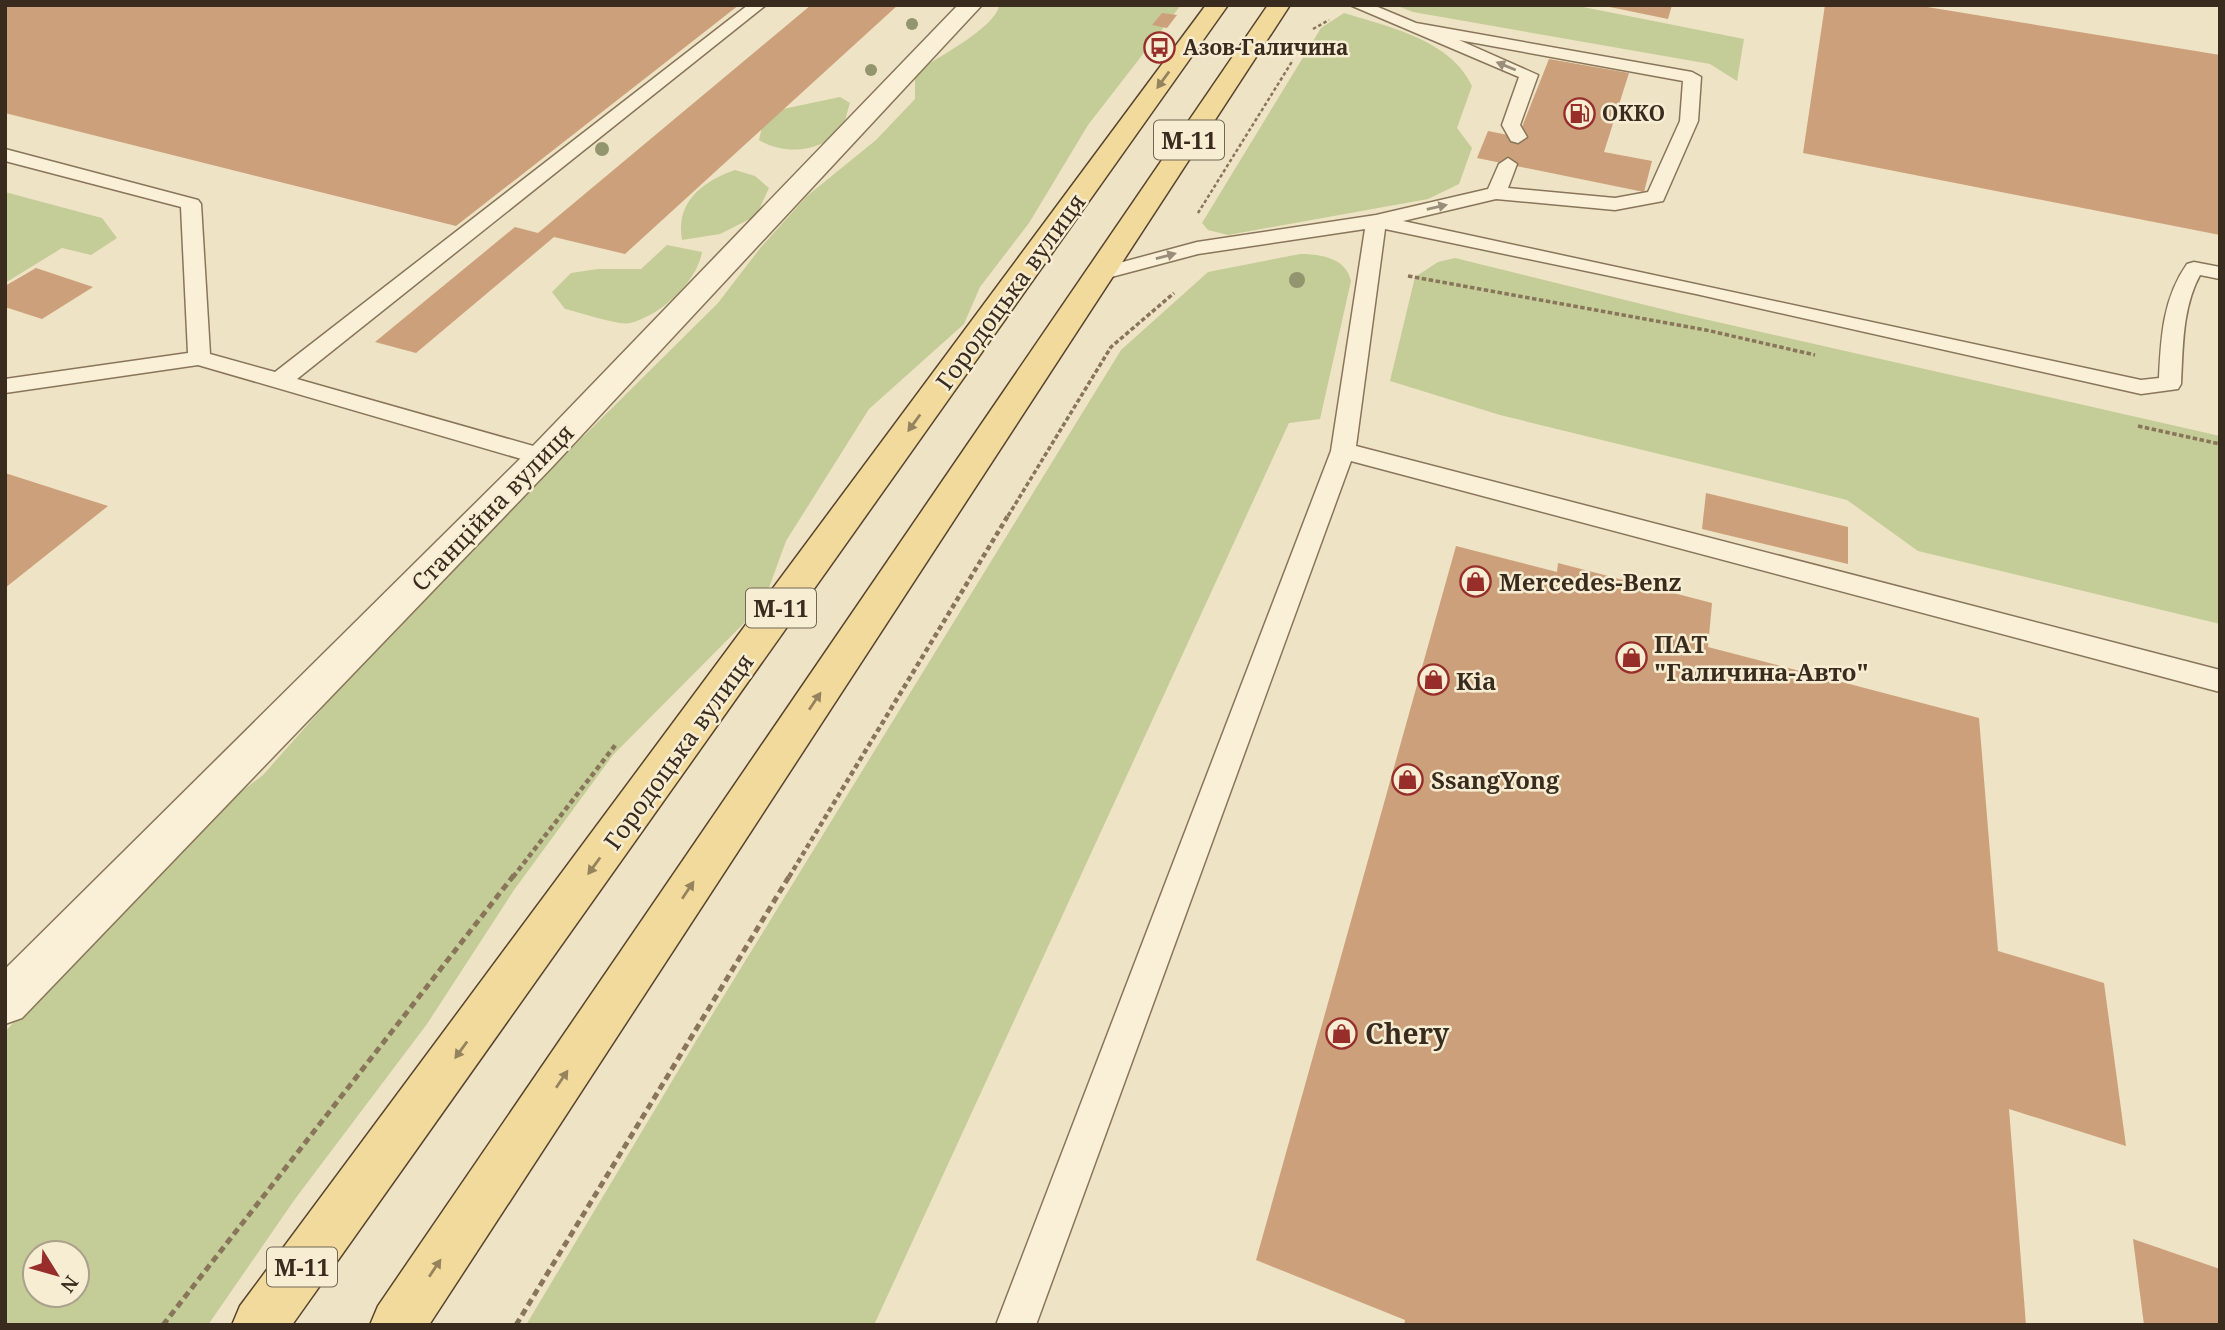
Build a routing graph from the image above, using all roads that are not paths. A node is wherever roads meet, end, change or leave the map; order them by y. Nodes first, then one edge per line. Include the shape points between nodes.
1 (758, 5) edge
2 (971, 5) edge
3 (1217, 5) edge
4 (1279, 5) edge
5 (1358, 5) edge
6 (1412, 27) junction
7 (1518, 137) dead end
8 (5, 155) edge
9 (1508, 164) dead end
10 (1496, 193) junction
11 (1376, 221) junction
12 (2220, 272) edge
13 (1100, 274) junction
14 (199, 358) junction
15 (279, 381) junction
16 (5, 386) edge
17 (1343, 451) junction
18 (542, 457) junction
19 (2220, 681) edge
20 (5, 1002) edge
21 (260, 1325) edge
22 (397, 1325) edge
23 (1016, 1325) edge

1 - 15 lane
2 - 18 street, Станційна вулиця
3 -> 21 main road, Городоцька вулиця / М-11
4 - 13 main road, М-11
5 - 6 lane
7 -> 6 lane via 1511,125 1529,75
6 - 10 lane via 1692,77 1689,121 1656,197 1615,204
8 - 14 lane via 191,204
9 - 10 lane
11 -> 10 lane
11 - 12 lane via 2141,387 2170,384 2182,286 2194,268
13 -> 11 lane via 1198,248
11 - 17 lane
22 -> 13 main road, М-11
14 - 15 lane
14 - 16 lane
15 - 18 lane
17 - 19 lane
17 - 23 lane
18 - 20 street, Станційна вулиця

